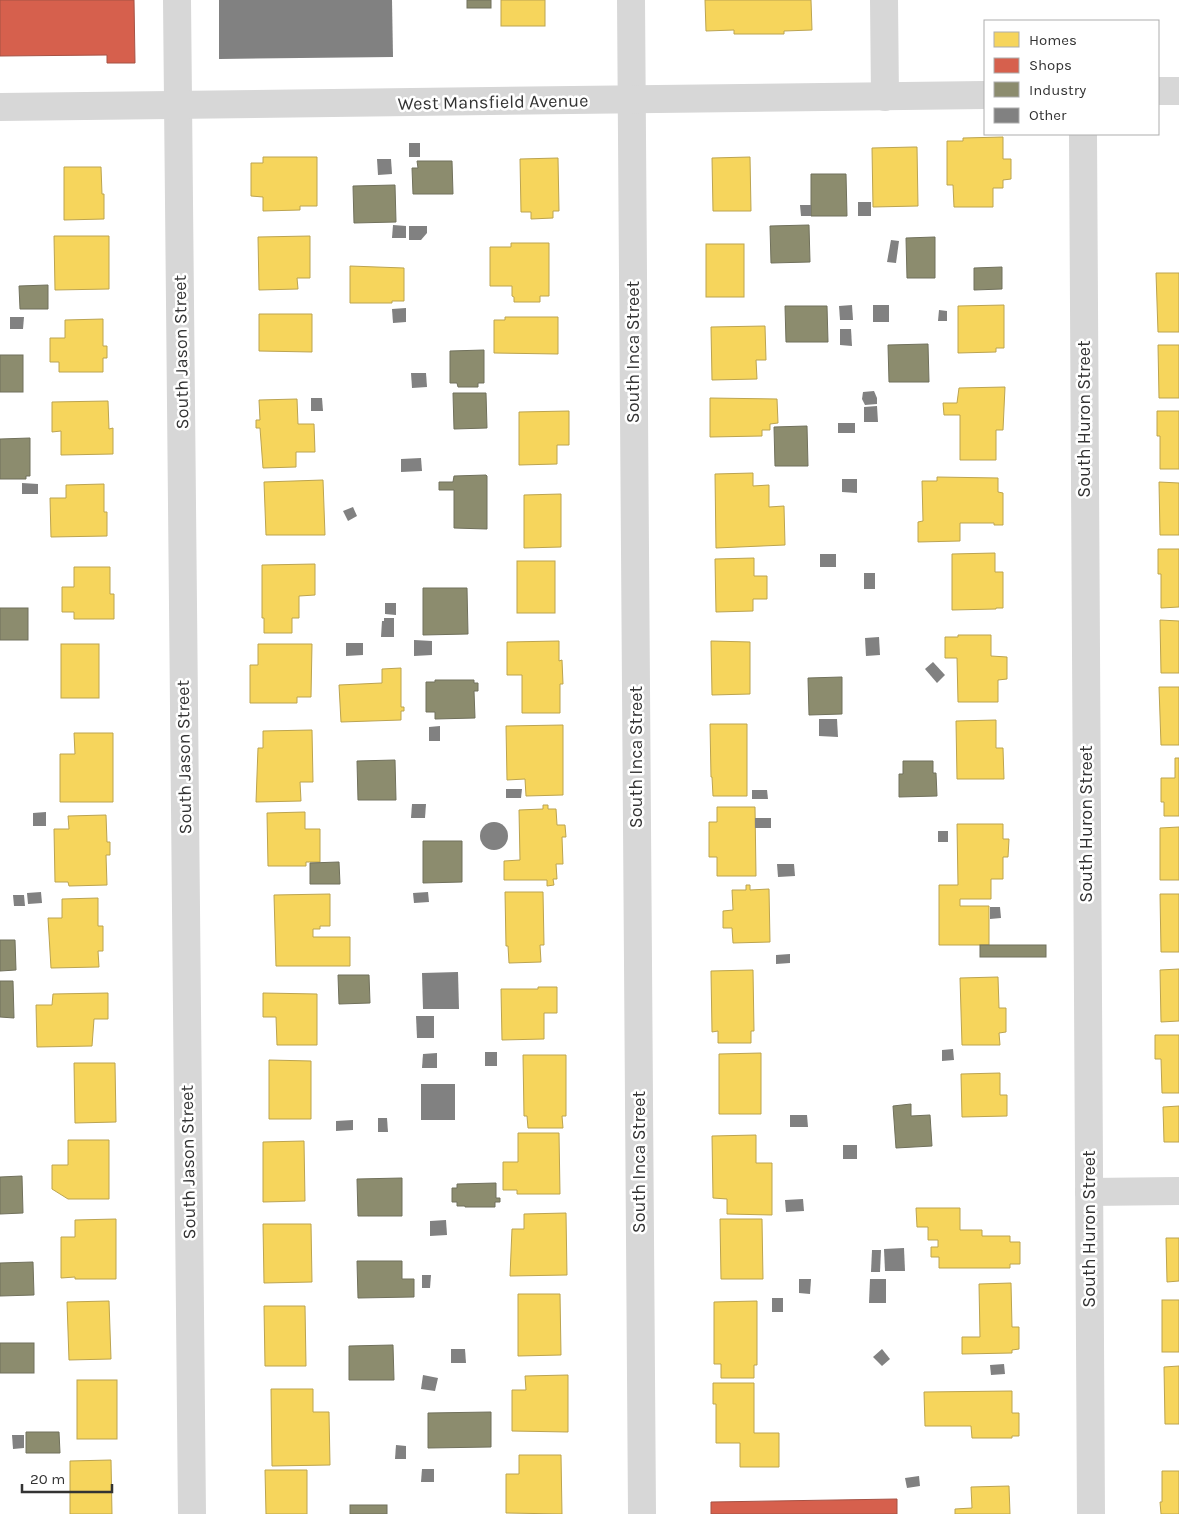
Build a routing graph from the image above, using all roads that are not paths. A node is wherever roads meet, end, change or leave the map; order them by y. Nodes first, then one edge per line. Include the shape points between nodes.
1 (177, 0) edge
2 (630, 0) edge
3 (884, 0) edge
4 (1159, 91) edge
5 (1179, 91) edge
6 (984, 95) edge
7 (885, 97) junction
8 (631, 100) junction
9 (178, 105) junction
10 (0, 107) edge
11 (1082, 135) edge
12 (1179, 1191) edge
13 (1088, 1192) junction
14 (192, 1514) edge
15 (642, 1514) edge
16 (1091, 1514) edge

1 - 9 street, South Jason Street
2 - 8 street, South Inca Street
3 - 7 street
4 - 5 street
6 - 7 street, West Mansfield Avenue
7 - 8 street, West Mansfield Avenue
8 - 9 street, West Mansfield Avenue
8 - 15 street, South Inca Street
9 - 10 street, West Mansfield Avenue
9 - 14 street, South Jason Street
11 - 13 street, South Huron Street
12 - 13 street
13 - 16 street, South Huron Street

